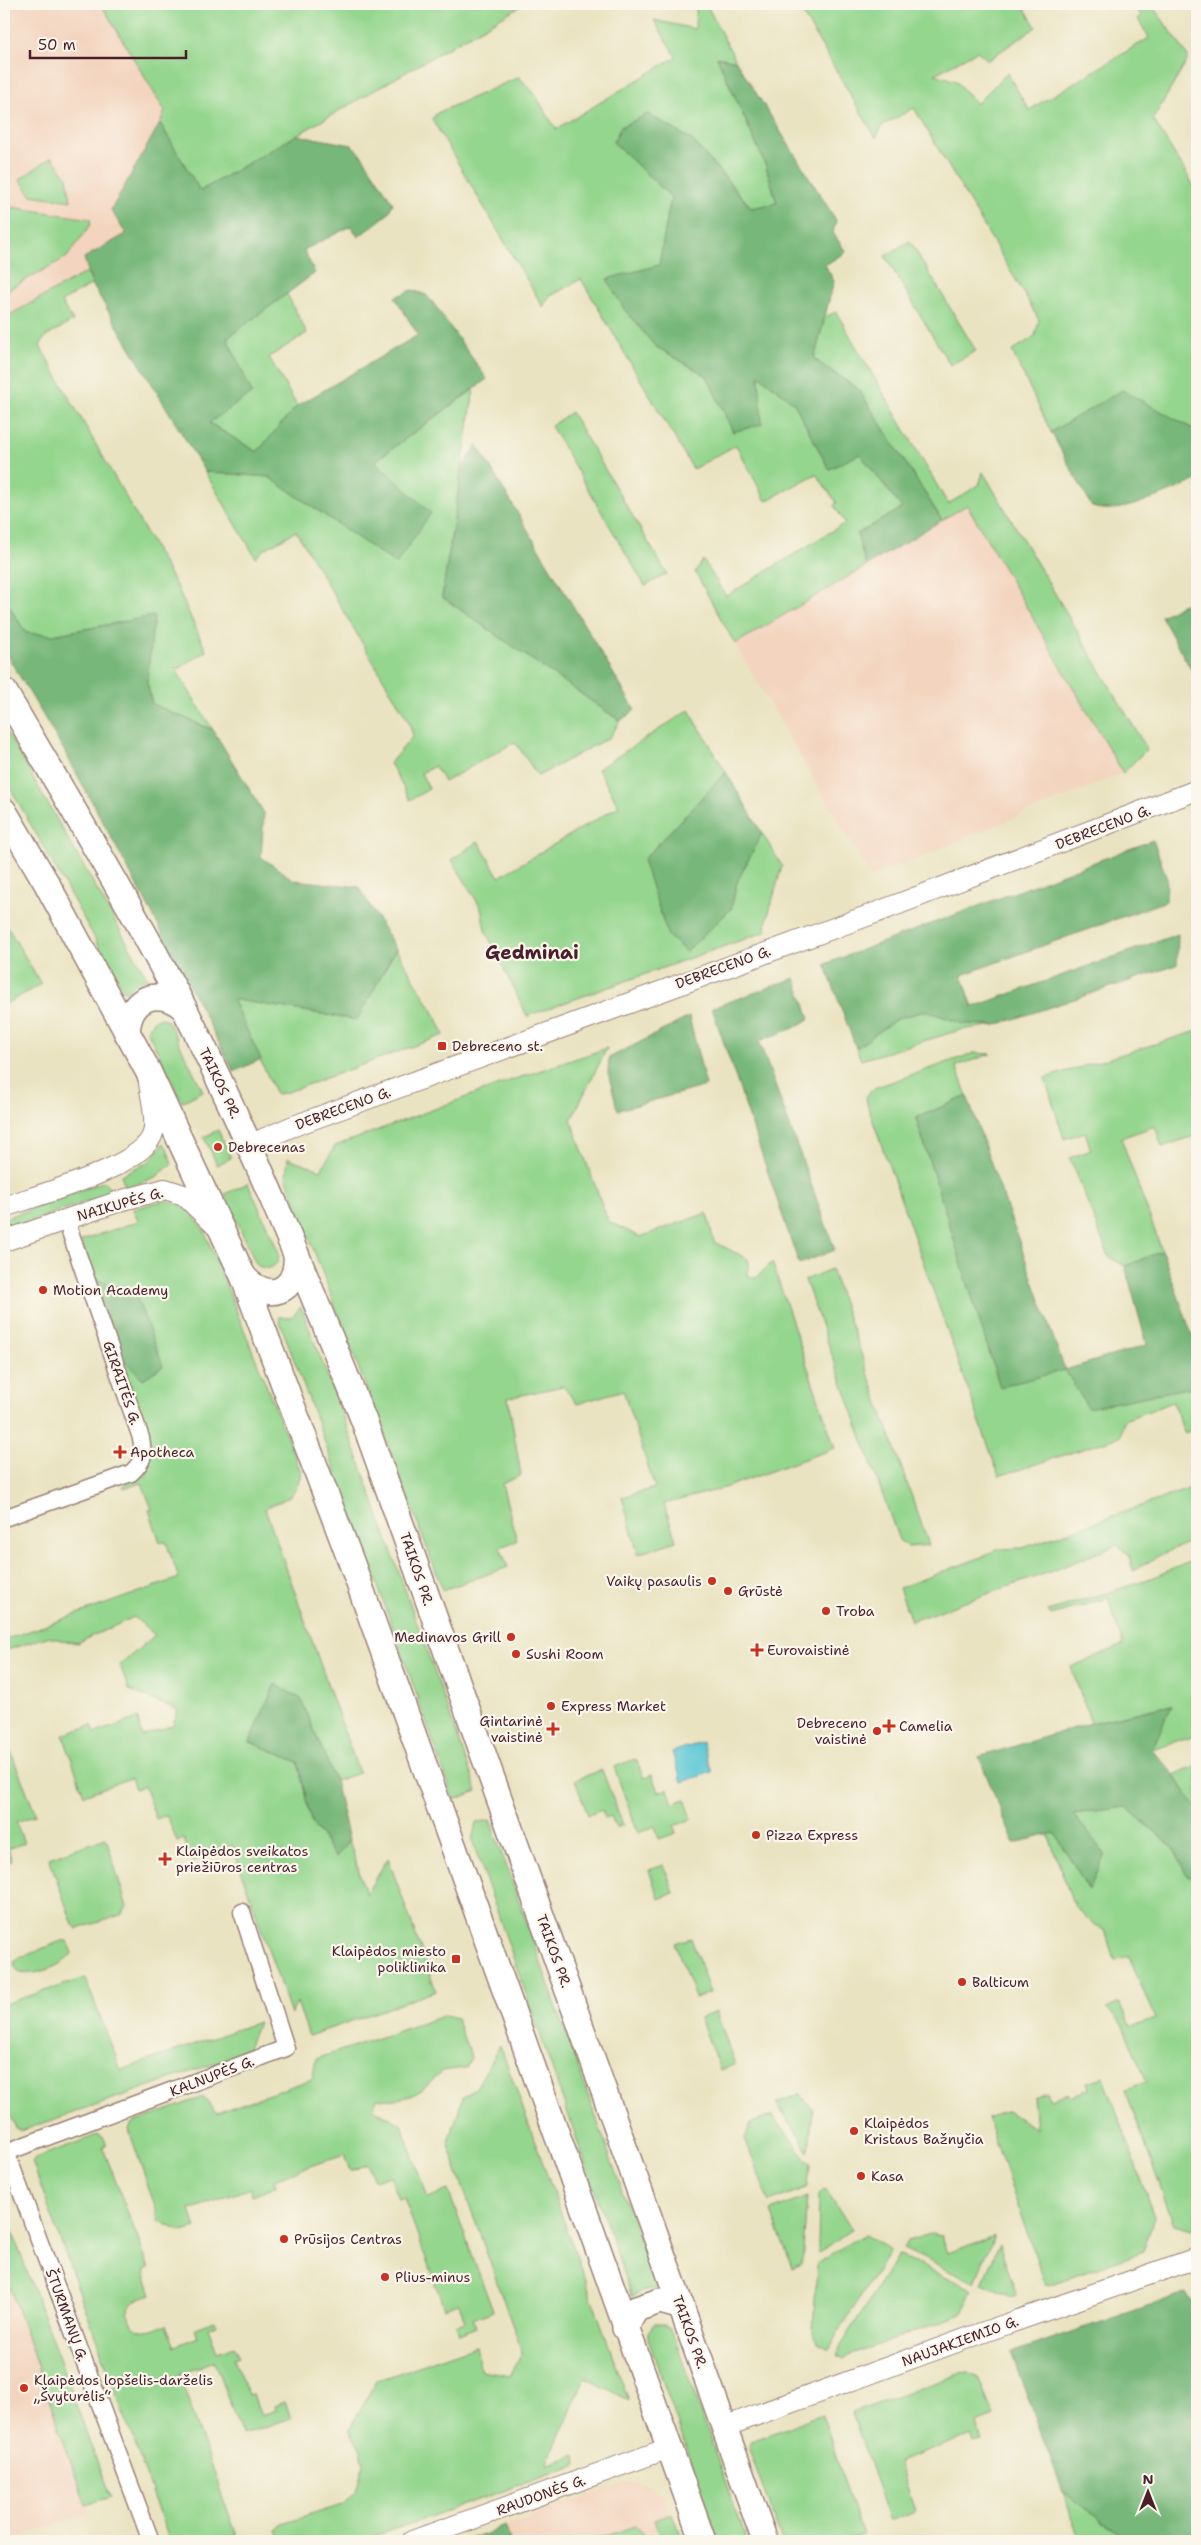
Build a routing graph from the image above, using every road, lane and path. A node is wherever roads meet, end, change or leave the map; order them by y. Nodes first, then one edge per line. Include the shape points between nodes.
1 (4, 691) edge
2 (1197, 790) edge
3 (4, 811) edge
4 (184, 1008) junction
5 (127, 1033) junction
6 (148, 1071) junction
7 (249, 1144) junction
8 (4, 1207) edge
9 (66, 1220) junction
10 (224, 1233) junction
11 (4, 1241) edge
12 (296, 1254) junction
13 (242, 1276) junction
14 (4, 1518) edge
15 (242, 1912) dead end
16 (5, 2151) edge
17 (1197, 2258) edge
18 (682, 2307) junction
19 (625, 2328) junction
20 (724, 2427) junction
21 (669, 2448) junction
22 (763, 2539) edge
23 (151, 2541) edge
24 (412, 2541) edge
25 (703, 2541) edge

1 - 4 main road, TAIKOS PR.
2 - 7 street, DEBRECENO G. via 884,910
3 - 5 main road
4 - 5 main road via 160,996 146,999 135,1007 128,1019
4 - 7 main road, TAIKOS PR.
5 - 6 main road
6 - 8 street via 153,1133 135,1156 109,1170
6 - 10 main road
7 - 12 main road, TAIKOS PR.
9 - 10 street, NAIKUPĖS G. via 165,1189 184,1195
9 - 11 street, NAIKUPĖS G.
9 - 14 street, GIRAITĖS G. via 144,1454 141,1464 131,1472
10 - 13 main road
12 - 13 main road via 298,1269 292,1282 280,1291 265,1292 252,1287
12 - 18 main road, TAIKOS PR. via 364,1421
13 - 19 main road via 352,1564
15 - 16 street, KALNUPĖS G. via 286,2048
16 - 23 street, ŠTURMANŲ G.
17 - 20 street, NAUJAKIEMIO G.
18 - 19 main road via 660,2301 636,2309
18 - 20 main road, TAIKOS PR.
19 - 21 main road
20 - 22 main road, TAIKOS PR.
21 - 24 street, RAUDONĖS G.
21 - 25 main road

